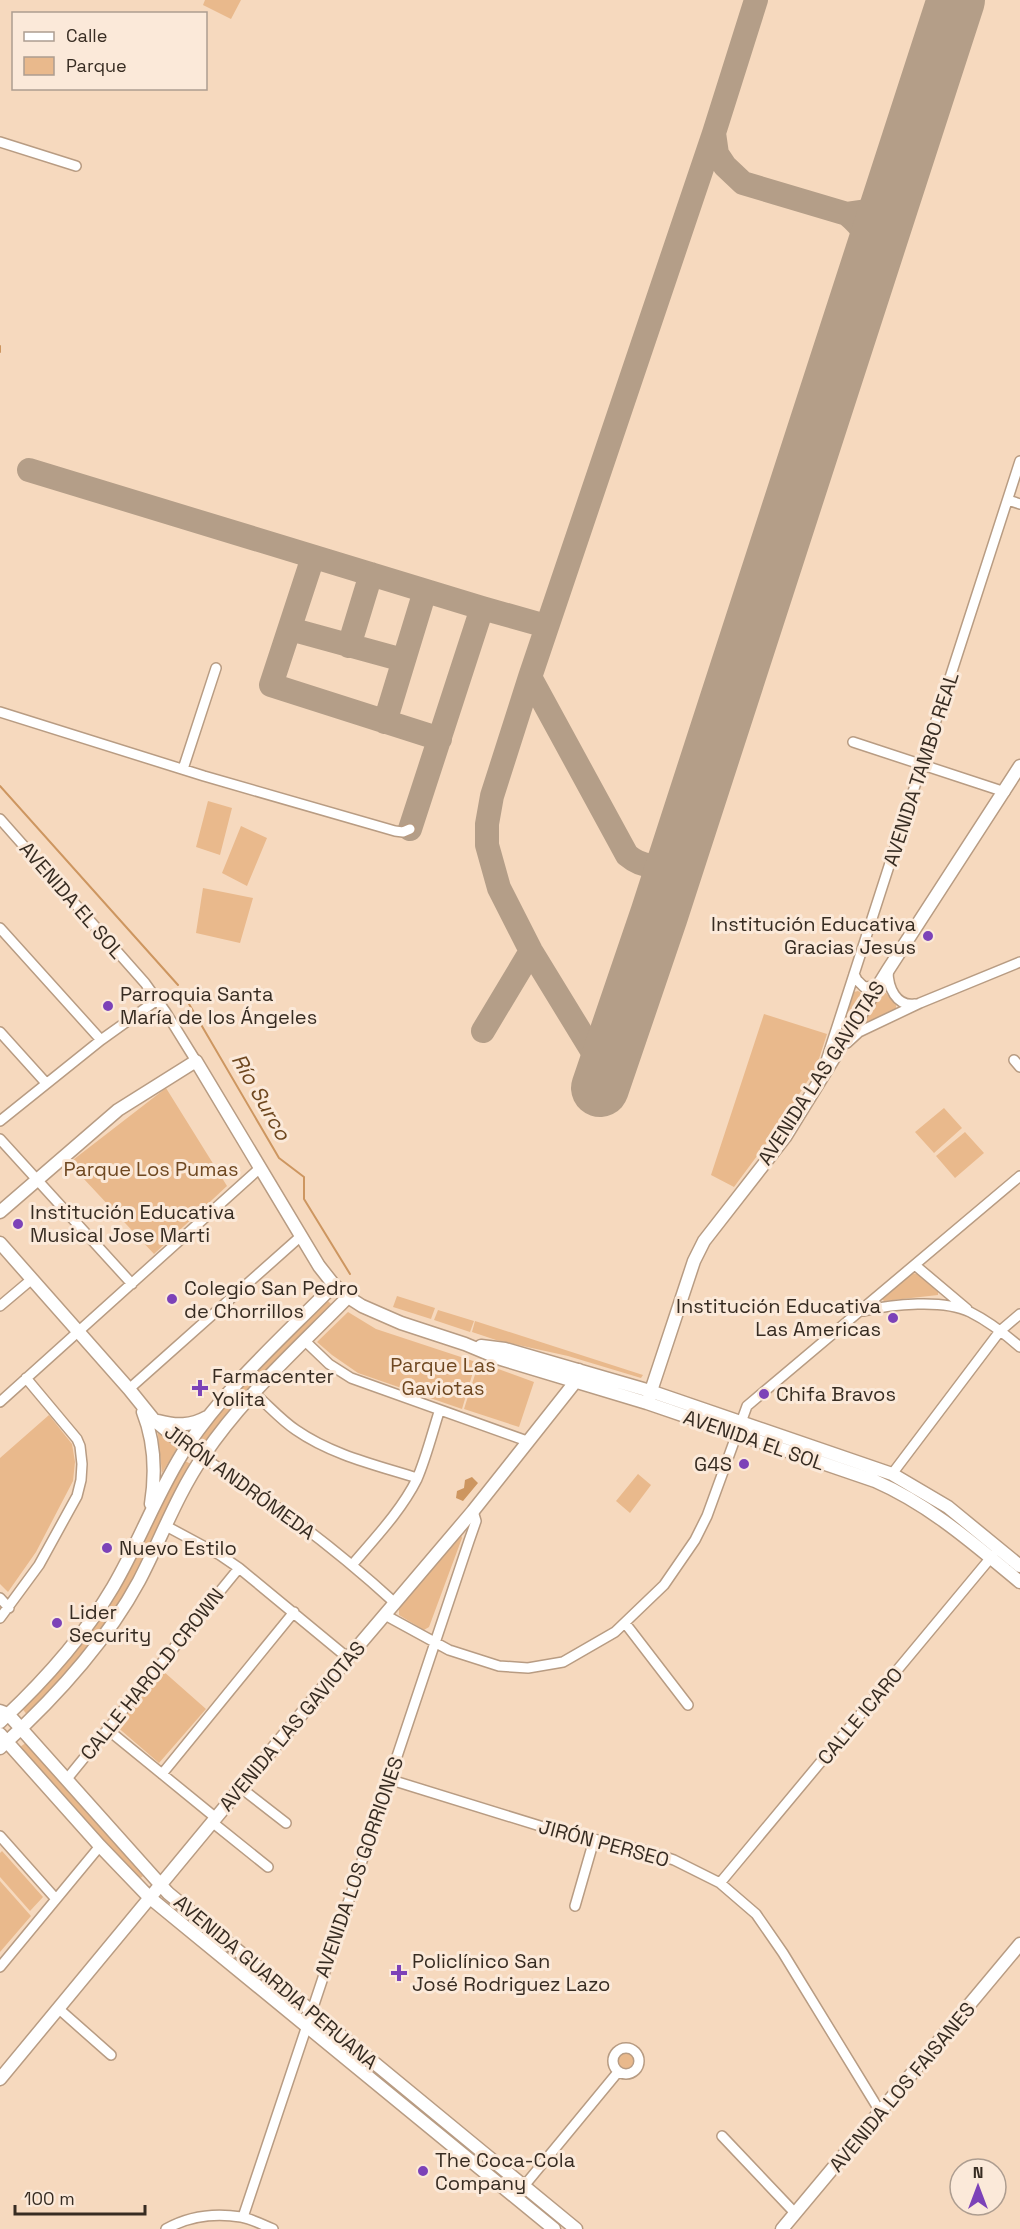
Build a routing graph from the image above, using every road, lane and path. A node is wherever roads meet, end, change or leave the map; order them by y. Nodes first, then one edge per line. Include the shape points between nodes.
1 (0, 142) edge
2 (76, 166) dead end
3 (1020, 461) edge
4 (1008, 500) junction
5 (1020, 504) edge
6 (216, 668) dead end
7 (0, 712) edge
8 (853, 742) dead end
9 (922, 763) junction
10 (1020, 766) edge
11 (183, 769) junction
12 (1005, 792) junction
13 (0, 819) edge
14 (410, 829) dead end
15 (0, 928) edge
16 (1020, 962) edge
17 (888, 970) junction
18 (854, 974) junction
19 (879, 986) junction
20 (158, 1000) junction
21 (920, 1003) junction
22 (0, 1032) edge
23 (101, 1040) junction
24 (196, 1061) junction
25 (822, 1076) junction
26 (46, 1083) junction
27 (0, 1121) edge
28 (0, 1139) edge
29 (261, 1168) junction
30 (1020, 1176) edge
31 (36, 1180) junction
32 (0, 1212) edge
33 (301, 1236) junction
34 (0, 1243) edge
35 (916, 1266) junction
36 (32, 1279) junction
37 (132, 1284) junction
38 (334, 1285) junction
39 (348, 1297) junction
40 (0, 1306) edge
41 (969, 1311) junction
42 (860, 1312) junction
43 (1020, 1314) edge
44 (1000, 1331) junction
45 (79, 1332) junction
46 (305, 1341) junction
47 (1020, 1347) edge
48 (577, 1375) junction
49 (26, 1378) junction
50 (129, 1389) junction
51 (254, 1392) junction
52 (648, 1397) junction
53 (0, 1402) edge
54 (141, 1405) junction
55 (439, 1412) junction
56 (211, 1414) junction
57 (154, 1420) junction
58 (738, 1428) junction
59 (527, 1441) junction
60 (187, 1446) junction
61 (202, 1457) junction
62 (892, 1474) junction
63 (417, 1478) junction
64 (473, 1511) junction
65 (148, 1517) junction
66 (166, 1526) junction
67 (995, 1553) junction
68 (352, 1565) junction
69 (1020, 1566) edge
70 (239, 1568) junction
71 (1020, 1582) edge
72 (0, 1598) edge
73 (395, 1603) junction
74 (9, 1608) junction
75 (294, 1612) junction
76 (385, 1614) junction
77 (0, 1618) edge
78 (624, 1623) junction
79 (435, 1643) junction
80 (348, 1658) junction
81 (688, 1705) dead end
82 (3, 1716) edge
83 (21, 1728) junction
84 (107, 1729) junction
85 (2, 1742) edge
86 (162, 1774) junction
87 (388, 1779) junction
88 (66, 1780) junction
89 (241, 1788) junction
90 (214, 1820) junction
91 (286, 1823) dead end
92 (1, 1840) edge
93 (594, 1840) junction
94 (100, 1846) junction
95 (268, 1867) dead end
96 (720, 1883) junction
97 (160, 1885) junction
98 (149, 1897) junction
99 (56, 1899) junction
100 (575, 1906) dead end
101 (1020, 1944) edge
102 (0, 1967) edge
103 (59, 2009) junction
104 (310, 2012) junction
105 (306, 2025) junction
106 (358, 2050) junction
107 (111, 2055) dead end
108 (349, 2060) junction
109 (618, 2072) dead end
110 (0, 2079) edge
111 (880, 2113) junction
112 (722, 2136) dead end
113 (524, 2186) junction
114 (795, 2214) junction
115 (243, 2217) junction
116 (166, 2229) edge
117 (273, 2229) edge
118 (554, 2229) edge
119 (576, 2229) edge
120 (782, 2229) edge

1 - 2 street
3 - 4 street, AVENIDA TAMBO REAL
4 - 5 street
4 - 9 street, AVENIDA TAMBO REAL
6 - 11 street
7 - 11 street
8 - 9 street
9 - 12 street
9 - 18 street, AVENIDA TAMBO REAL
10 - 12 street, AVENIDA LAS GAVIOTAS
11 - 14 street via 395,831
12 - 17 street, AVENIDA LAS GAVIOTAS
13 - 20 street, AVENIDA EL SOL
15 - 23 street
16 - 21 street
17 - 19 street, AVENIDA LAS GAVIOTAS
17 - 21 street via 888,983 897,998 909,1005
18 - 19 street via 864,987
18 - 25 street, AVENIDA TAMBO REAL
19 - 25 street, AVENIDA LAS GAVIOTAS
20 - 23 street
20 - 24 street, AVENIDA EL SOL
21 - 25 street via 854,1036
22 - 26 street
23 - 26 street
24 - 29 street, AVENIDA EL SOL
24 - 31 street via 118,1110
25 - 52 street, AVENIDA LAS GAVIOTAS via 785,1137 704,1241
26 - 27 street
28 - 31 street
29 - 33 street, AVENIDA EL SOL
29 - 37 street
30 - 35 street
31 - 32 street
31 - 37 street
33 - 38 street, AVENIDA EL SOL
33 - 50 street
34 - 36 street, JIRÓN ANDRÓMEDA
35 - 41 street
35 - 42 street
36 - 40 street
36 - 45 street, JIRÓN ANDRÓMEDA
37 - 45 street
38 - 39 street, AVENIDA EL SOL
38 - 56 street
39 - 46 street
39 - 48 street, AVENIDA EL SOL via 401,1323 465,1344 505,1349
41 - 42 street via 911,1304
41 - 44 street
42 - 58 street via 747,1406
43 - 44 street
44 - 47 street
44 - 62 street
45 - 49 street
45 - 50 street, JIRÓN ANDRÓMEDA
46 - 51 street
46 - 55 street via 351,1378
48 - 52 street, AVENIDA EL SOL
48 - 59 street, AVENIDA LAS GAVIOTAS
49 - 53 street
49 - 74 street via 77,1439 82,1451 82,1473 61,1527
50 - 54 street, JIRÓN ANDRÓMEDA
51 - 61 street
51 - 63 street via 290,1425 325,1446
52 - 58 street, AVENIDA EL SOL
54 - 57 street, JIRÓN ANDRÓMEDA
54 - 65 street via 154,1460
55 - 59 street
55 - 63 street
56 - 57 street via 187,1425
56 - 60 street
57 - 60 street, JIRÓN ANDRÓMEDA
58 - 62 street, AVENIDA EL SOL
58 - 67 street, AVENIDA EL SOL via 890,1488
58 - 78 street via 695,1540 664,1585
59 - 64 street, AVENIDA LAS GAVIOTAS
60 - 61 street, JIRÓN ANDRÓMEDA
60 - 65 street
61 - 66 street
61 - 68 street, JIRÓN ANDRÓMEDA via 264,1497
62 - 67 street, AVENIDA EL SOL via 948,1507
63 - 68 street via 391,1519
64 - 73 street, AVENIDA LAS GAVIOTAS
64 - 79 street, AVENIDA LOS GORRIONES via 476,1521
65 - 82 street via 113,1588 86,1628 46,1676
66 - 70 street
66 - 83 street via 138,1582 104,1634 64,1685
67 - 69 street, AVENIDA EL SOL
67 - 71 street, AVENIDA EL SOL
67 - 96 street, CALLE ICARO
68 - 73 street, JIRÓN ANDRÓMEDA
70 - 75 street
70 - 84 street, CALLE HAROLD CROWN
72 - 74 street
73 - 76 street, AVENIDA LAS GAVIOTAS
74 - 77 street
75 - 80 street
75 - 86 street
76 - 79 street
76 - 80 street, AVENIDA LAS GAVIOTAS
78 - 79 street via 585,1655 528,1668 471,1659
78 - 81 street
79 - 87 street, AVENIDA LOS GORRIONES
80 - 89 street, AVENIDA LAS GAVIOTAS
82 - 83 street, AVENIDA GUARDIA PERUANA
83 - 85 street
83 - 88 street, AVENIDA GUARDIA PERUANA
84 - 86 street
84 - 88 street, CALLE HAROLD CROWN
85 - 94 street, AVENIDA GUARDIA PERUANA
86 - 90 street
87 - 93 street, JIRÓN PERSEO
87 - 104 street, AVENIDA LOS GORRIONES
88 - 97 street, AVENIDA GUARDIA PERUANA
89 - 90 street, AVENIDA LAS GAVIOTAS
89 - 91 street
90 - 95 street
90 - 97 street, AVENIDA LAS GAVIOTAS
92 - 99 street
93 - 96 street, JIRÓN PERSEO via 674,1860
93 - 100 street
94 - 98 street, AVENIDA GUARDIA PERUANA
94 - 99 street
96 - 111 street, JIRÓN PERSEO via 756,1914
97 - 98 street, AVENIDA LAS GAVIOTAS
97 - 104 street, AVENIDA GUARDIA PERUANA
98 - 103 street, AVENIDA LAS GAVIOTAS
98 - 105 street, AVENIDA GUARDIA PERUANA
99 - 102 street
101 - 111 street, AVENIDA LOS FAISANES
103 - 107 street
103 - 110 street, AVENIDA LAS GAVIOTAS
104 - 105 street, AVENIDA LOS GORRIONES
104 - 106 street, AVENIDA GUARDIA PERUANA
105 - 108 street, AVENIDA GUARDIA PERUANA
105 - 115 street, AVENIDA LOS GORRIONES
106 - 108 street
106 - 113 street, AVENIDA GUARDIA PERUANA
108 - 118 street, AVENIDA GUARDIA PERUANA
109 - 113 street
111 - 114 street, AVENIDA LOS FAISANES
112 - 114 street
113 - 119 street, AVENIDA GUARDIA PERUANA
114 - 120 street, AVENIDA LOS FAISANES
115 - 116 street via 206,2215
115 - 117 street

